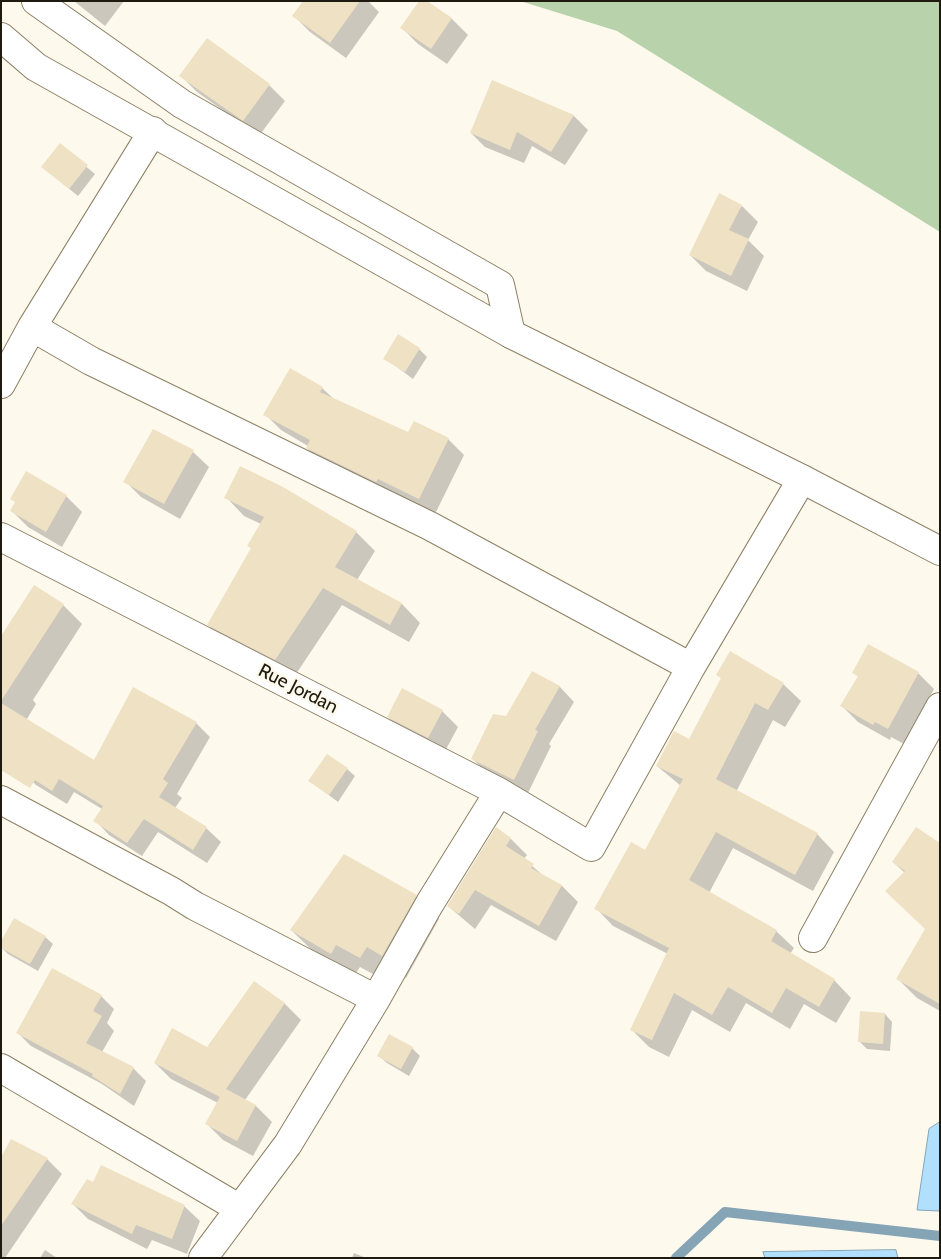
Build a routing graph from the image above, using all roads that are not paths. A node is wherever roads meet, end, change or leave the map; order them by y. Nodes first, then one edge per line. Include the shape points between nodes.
1 (36, 1) edge
2 (1, 37) edge
3 (153, 131) junction
4 (32, 327) junction
5 (511, 334) junction
6 (1, 384) edge
7 (802, 479) junction
8 (1, 537) edge
9 (940, 551) edge
10 (691, 666) junction
11 (940, 708) edge
12 (499, 792) junction
13 (1, 800) edge
14 (813, 938) dead end
15 (376, 999) junction
16 (1, 1068) edge
17 (240, 1209) junction
18 (203, 1258) edge

1 - 5 street via 182,104 500,285
2 - 3 street via 36,66
3 - 4 street
3 - 5 street
4 - 6 street
4 - 10 street via 91,361 430,526
5 - 7 street
7 - 9 street
7 - 10 street
8 - 12 street, Rue Jordan
10 - 12 street, Rue Jordan via 592,847
11 - 14 street
12 - 15 street via 430,903
13 - 15 street via 195,906
15 - 17 street via 288,1144
16 - 17 street
17 - 18 street

